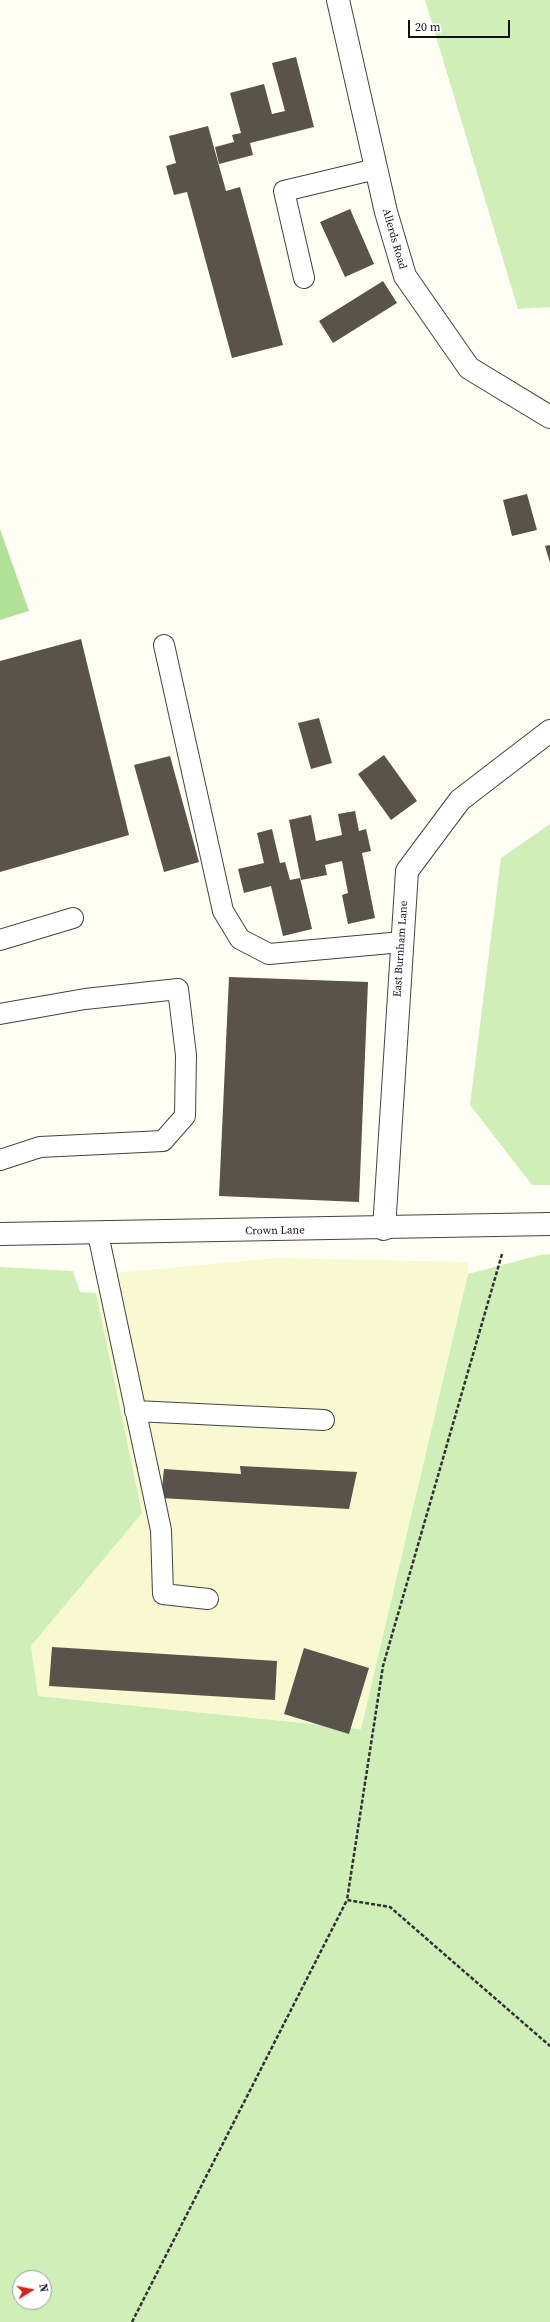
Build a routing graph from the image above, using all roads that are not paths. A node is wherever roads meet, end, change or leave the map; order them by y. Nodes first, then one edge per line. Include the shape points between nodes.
1 (338, 0) edge
2 (376, 169) junction
3 (304, 278) dead end
4 (550, 417) edge
5 (164, 645) dead end
6 (550, 730) edge
7 (73, 918) dead end
8 (0, 940) edge
9 (402, 942) junction
10 (0, 1014) edge
11 (0, 1160) edge
12 (550, 1224) edge
13 (384, 1229) junction
14 (0, 1234) edge
15 (98, 1234) junction
16 (135, 1411) junction
17 (324, 1420) dead end
18 (208, 1599) dead end

1 - 2 street, Allerds Road
2 - 3 lane via 284,191
2 - 4 street, Allerds Road via 405,276 469,368
5 - 9 lane via 223,911 240,939 269,954
6 - 9 street, East Burnham Lane via 460,800 407,871
7 - 8 lane
9 - 13 street, East Burnham Lane
10 - 11 lane via 85,999 178,989 186,1055 185,1116 163,1141 40,1147
12 - 13 street, Crown Lane
13 - 15 street, Crown Lane
14 - 15 street, Crown Lane
15 - 16 lane
16 - 17 lane
16 - 18 lane via 161,1530 163,1594

